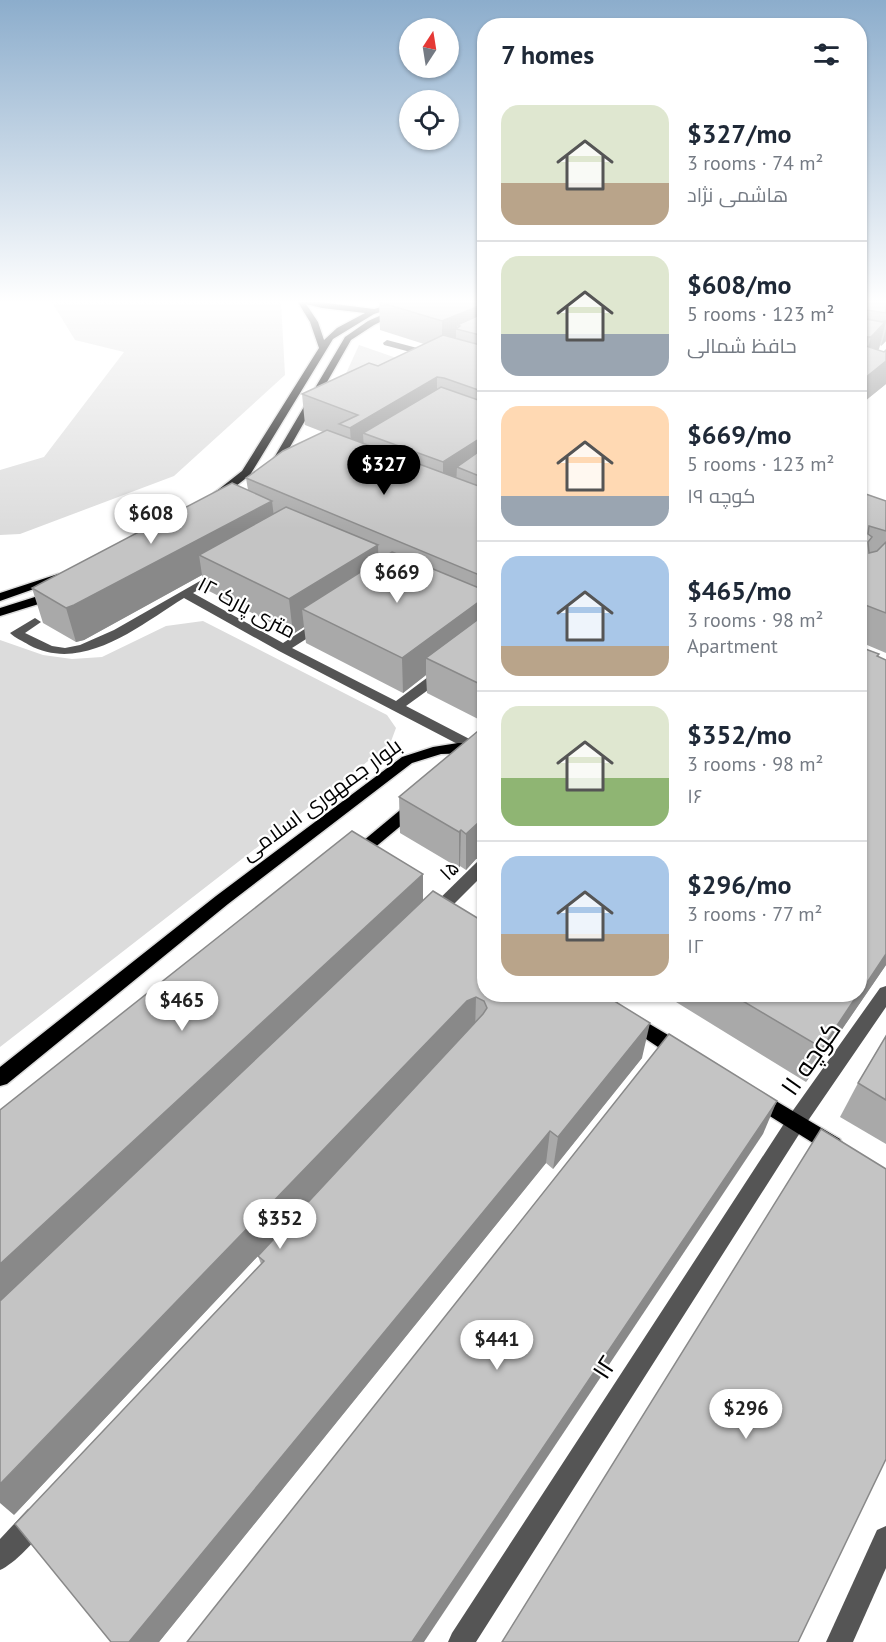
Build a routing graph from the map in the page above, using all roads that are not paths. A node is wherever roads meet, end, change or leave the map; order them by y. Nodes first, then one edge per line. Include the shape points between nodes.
1 (306, 376) edge
2 (328, 376) edge
3 (325, 409) edge
4 (304, 418) junction
5 (267, 476) edge
6 (211, 500) edge
7 (232, 566) edge
8 (67, 574) edge
9 (61, 592) edge
10 (184, 593) junction
11 (0, 597) edge
12 (0, 612) edge
13 (332, 616) edge
14 (35, 622) dead end
15 (283, 648) junction
16 (450, 667) edge
17 (398, 706) junction
18 (477, 744) edge
19 (477, 745) edge
20 (477, 749) edge
21 (465, 763) edge
22 (428, 796) edge
23 (357, 854) junction
24 (376, 866) edge
25 (339, 869) edge
26 (477, 873) edge
27 (418, 929) edge
28 (886, 993) edge
29 (609, 1002) edge
30 (667, 1043) junction
31 (697, 1061) edge
32 (652, 1062) edge
33 (0, 1078) edge
34 (746, 1092) edge
35 (796, 1122) junction
36 (846, 1153) edge
37 (48, 1505) edge
38 (886, 1539) edge
39 (0, 1557) edge
40 (461, 1642) edge
41 (839, 1642) edge

1 - 6 main road via 246,473
2 - 4 main road
3 - 4 street
4 - 5 main road via 294,442
7 - 10 street
8 - 11 main road
9 - 12 main road
10 - 14 street, ۱۲ متری پارک via 94,646 72,652 49,650 16,633
10 - 15 street, ۱۲ متری پارک
13 - 15 street
15 - 17 street, ۱۲ متری پارک
16 - 17 street
17 - 18 street, ۱۲ متری پارک
19 - 33 main road, بلوار جمهوری اسلامی via 428,751 407,760 222,900
20 - 21 main road
22 - 23 main road
23 - 24 main road
23 - 25 main road
26 - 27 street, ۱۵
28 - 35 street, کوچه ۱۱
29 - 30 main road
30 - 31 main road
30 - 32 street
34 - 35 main road
35 - 36 main road
35 - 40 street, ۱۲
37 - 39 street
38 - 41 street

